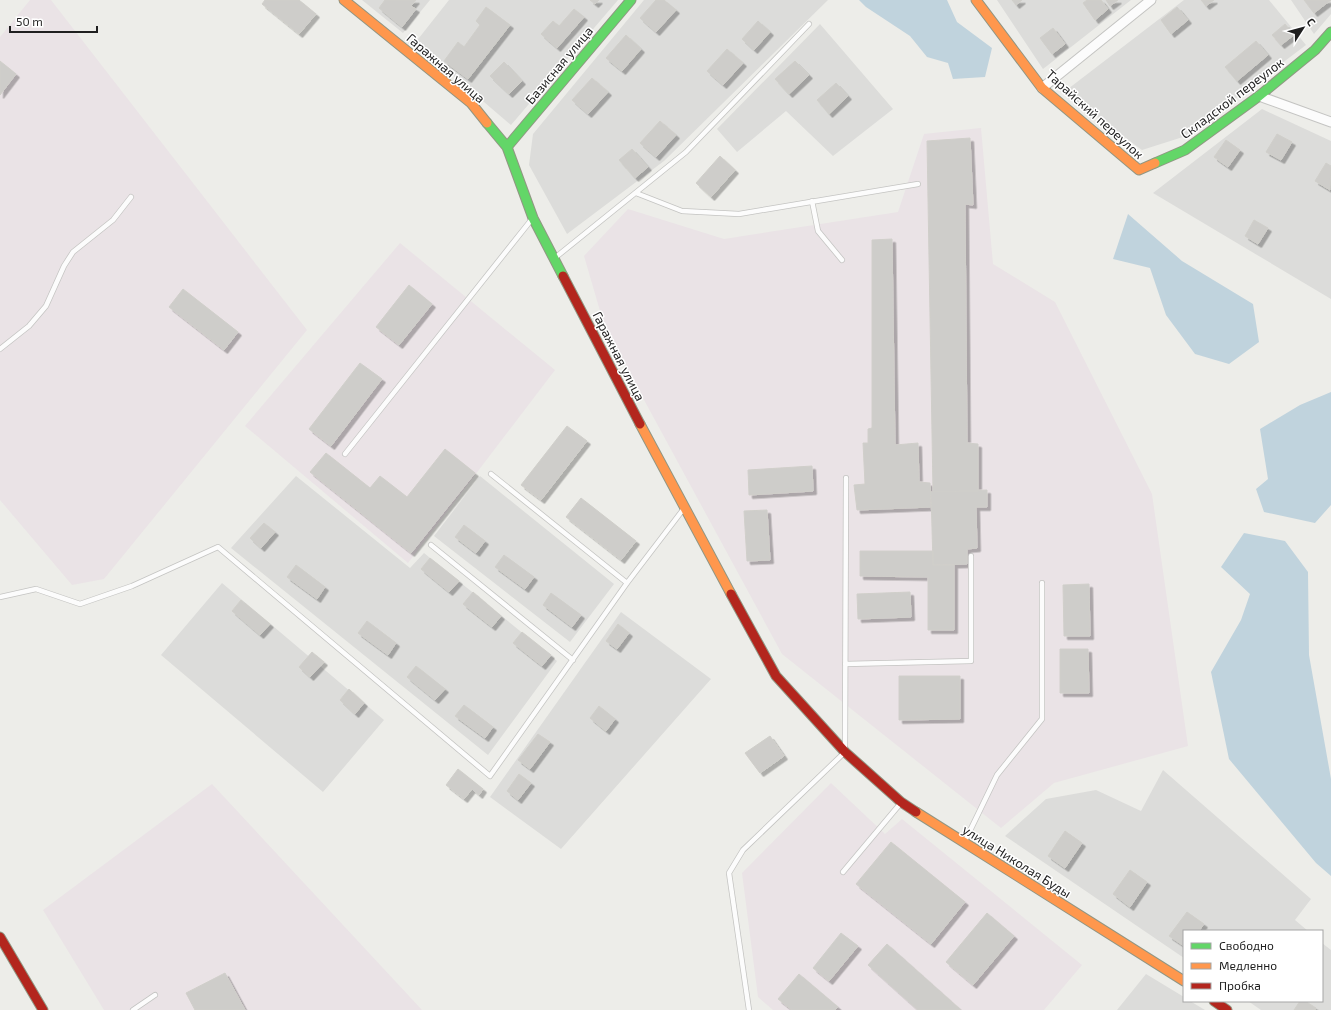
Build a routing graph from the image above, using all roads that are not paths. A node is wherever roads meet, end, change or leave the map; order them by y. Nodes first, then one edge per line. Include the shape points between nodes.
1 (344, 0) edge
2 (631, 0) edge
3 (976, 0) edge
4 (1151, 0) edge
5 (809, 24) dead end
6 (1331, 32) edge
7 (1042, 88) junction
8 (1259, 96) junction
9 (1331, 122) edge
10 (506, 147) junction
11 (1139, 170) joint
12 (918, 184) dead end
13 (636, 193) junction
14 (131, 198) dead end
15 (812, 202) junction
16 (533, 218) junction
17 (554, 258) junction
18 (842, 260) dead end
19 (0, 349) edge
20 (345, 454) dead end
21 (491, 474) dead end
22 (846, 478) dead end
23 (684, 510) junction
24 (431, 545) dead end
25 (971, 556) dead end
26 (627, 583) junction
27 (1042, 584) dead end
28 (0, 597) edge
29 (573, 660) junction
30 (845, 664) junction
31 (845, 752) junction
32 (901, 802) junction
33 (965, 843) junction
34 (843, 872) dead end
35 (0, 937) edge
36 (1183, 980) edge
37 (156, 995) dead end
38 (1215, 1002) edge
39 (43, 1010) edge
40 (134, 1010) edge
41 (749, 1010) edge
42 (1227, 1010) edge

1 - 10 street, Гаражная улица via 471,103
2 - 10 street, Базисная улица
3 - 7 street, Тарайский переулок
4 - 7 street
5 - 13 lane via 686,152
6 - 8 street, Складской переулок via 1315,50
7 - 11 street, Тарайский переулок
8 - 9 street
8 - 11 street, Складской переулок via 1185,150
10 - 16 street, Гаражная улица
12 - 15 lane
13 - 15 lane via 682,211 739,214
13 - 17 lane
14 - 19 lane via 113,220 73,252 46,306 29,326
15 - 18 lane via 818,231
16 - 17 street, Гаражная улица
16 - 20 lane
17 - 23 street, Гаражная улица
21 - 26 lane
22 - 30 lane
23 - 26 lane
23 - 31 street, Гаражная улица via 776,676
24 - 29 lane
25 - 30 lane via 971,661
26 - 29 lane
27 - 33 lane via 1042,719 997,776
28 - 29 lane via 36,590 80,604 132,586 218,546 490,776
30 - 31 lane
31 - 32 street, улица Николая Буды
31 - 41 lane via 743,850 729,873
32 - 33 street, улица Николая Буды
32 - 34 lane
33 - 36 street, улица Николая Буды
35 - 39 street
37 - 40 lane
38 - 42 street

